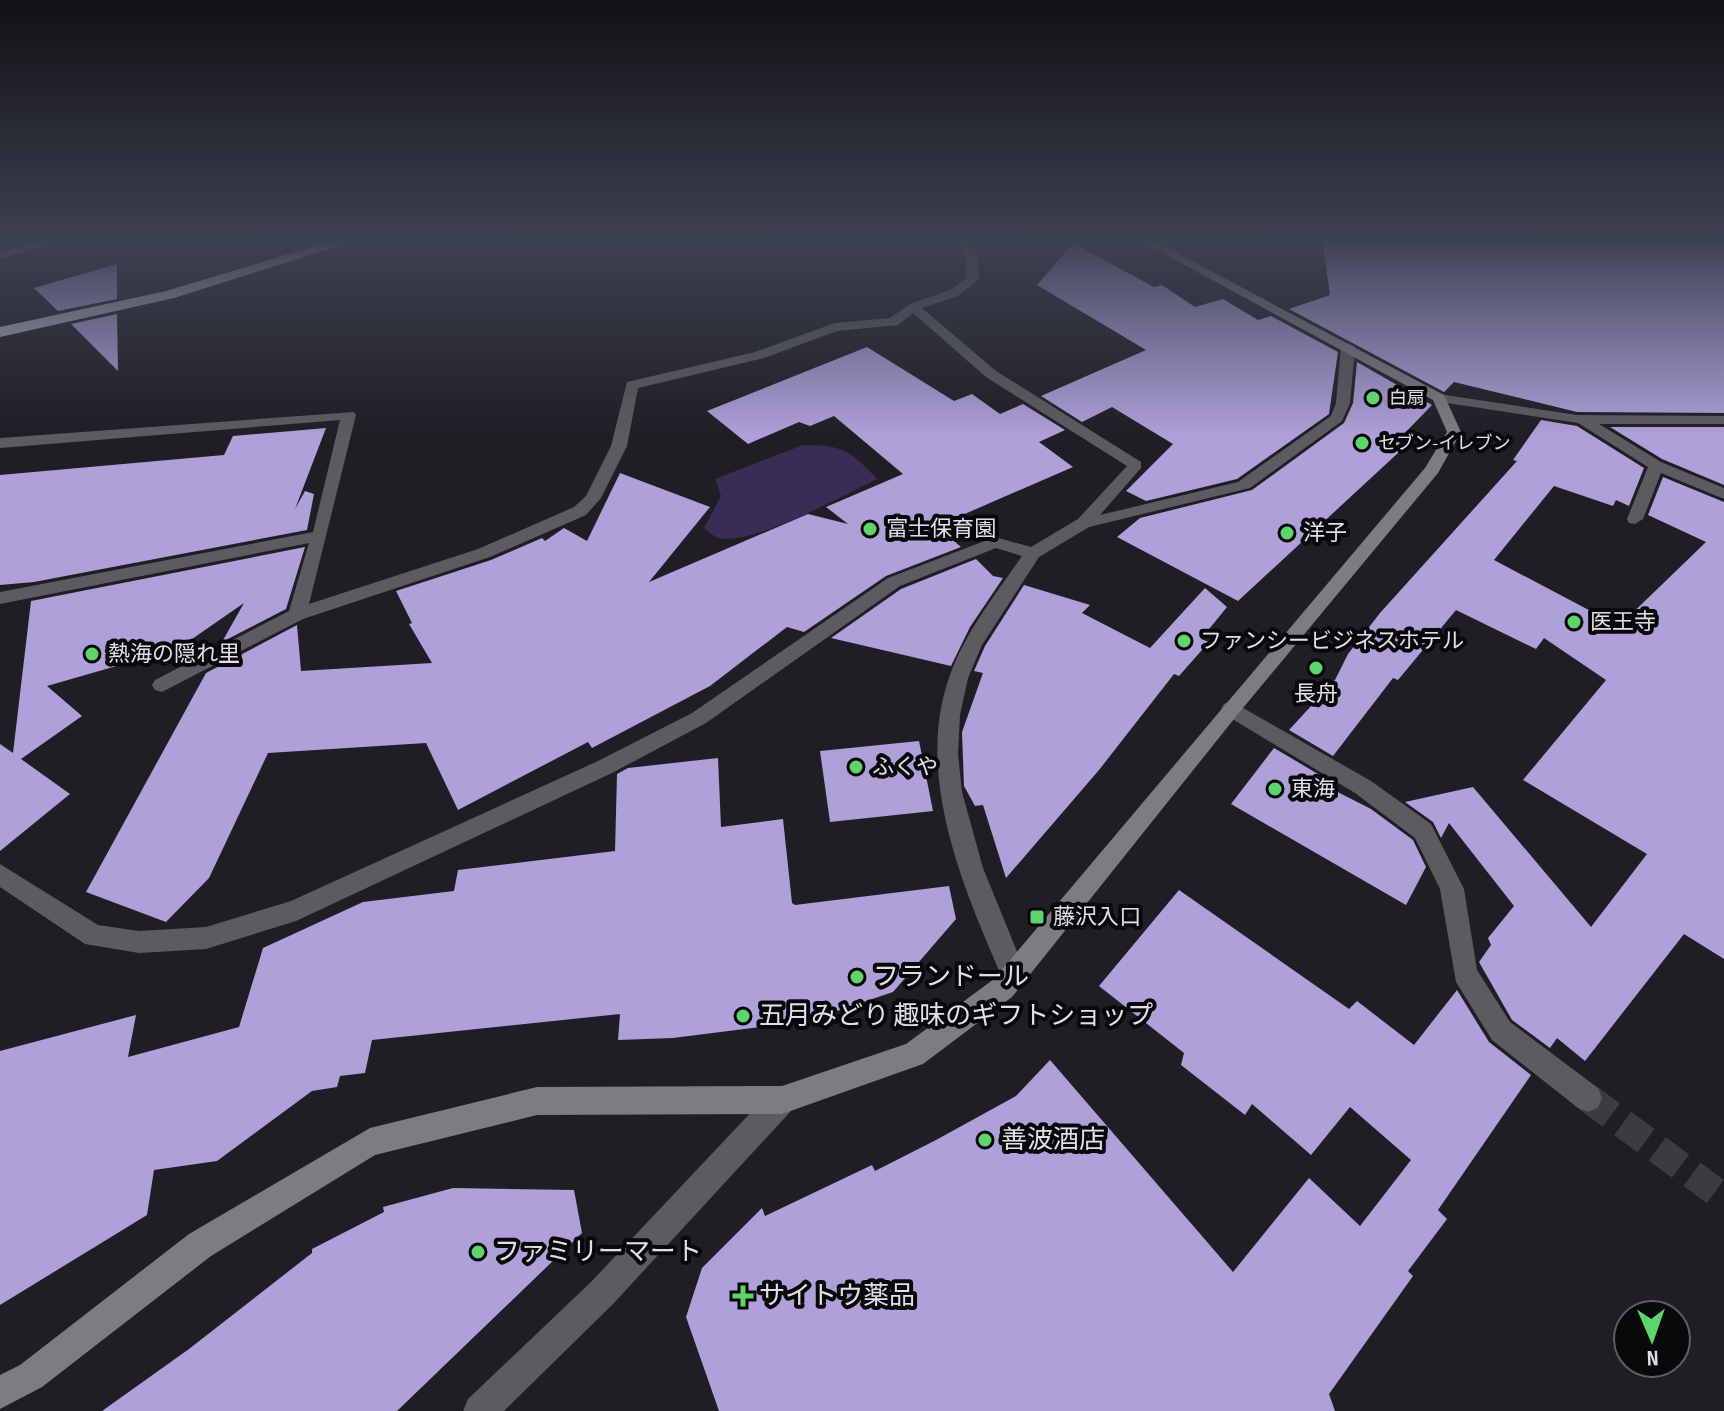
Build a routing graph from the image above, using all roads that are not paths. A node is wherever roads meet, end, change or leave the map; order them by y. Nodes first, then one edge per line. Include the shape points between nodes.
1 (128, 304) edge
2 (923, 304) edge
3 (1266, 304) edge
4 (914, 307) junction
5 (1, 331) edge
6 (1348, 347) junction
7 (1439, 398) junction
8 (1581, 419) junction
9 (1724, 420) edge
10 (0, 443) edge
11 (1656, 465) junction
12 (1724, 494) edge
13 (1635, 519) dead end
14 (1084, 523) junction
15 (320, 536) junction
16 (1033, 553) junction
17 (0, 598) edge
18 (297, 615) junction
19 (162, 685) dead end
20 (1231, 709) junction
21 (0, 874) edge
22 (1014, 976) junction
23 (1588, 1098) tunnel mouth
24 (782, 1100) junction
25 (0, 1393) edge
26 (480, 1411) edge

1 - 5 highway
2 - 4 street
3 - 6 street
4 - 14 street via 941,336 1029,401 1136,465
4 - 18 street via 893,322 835,327 759,355 632,385 619,446 593,498 580,511 484,553
6 - 7 street
6 - 14 street via 1337,418 1244,485
7 - 8 street
7 - 20 street via 1454,432 1432,470
8 - 9 street
8 - 11 street
10 - 15 street via 349,415
11 - 12 street
11 - 13 street
14 - 16 street
15 - 17 street
15 - 18 street
16 - 21 street via 995,542 894,582 699,718 605,767 296,910 206,938 139,942 94,936
16 - 22 street via 980,633 959,675 947,719 949,761 970,869
18 - 19 street
20 - 22 street
20 - 23 street via 1363,787 1423,831 1452,889 1465,974 1501,1031
22 - 24 street via 914,1055
24 - 25 street via 537,1101 370,1142 200,1245 31,1376
24 - 26 street via 602,1293

